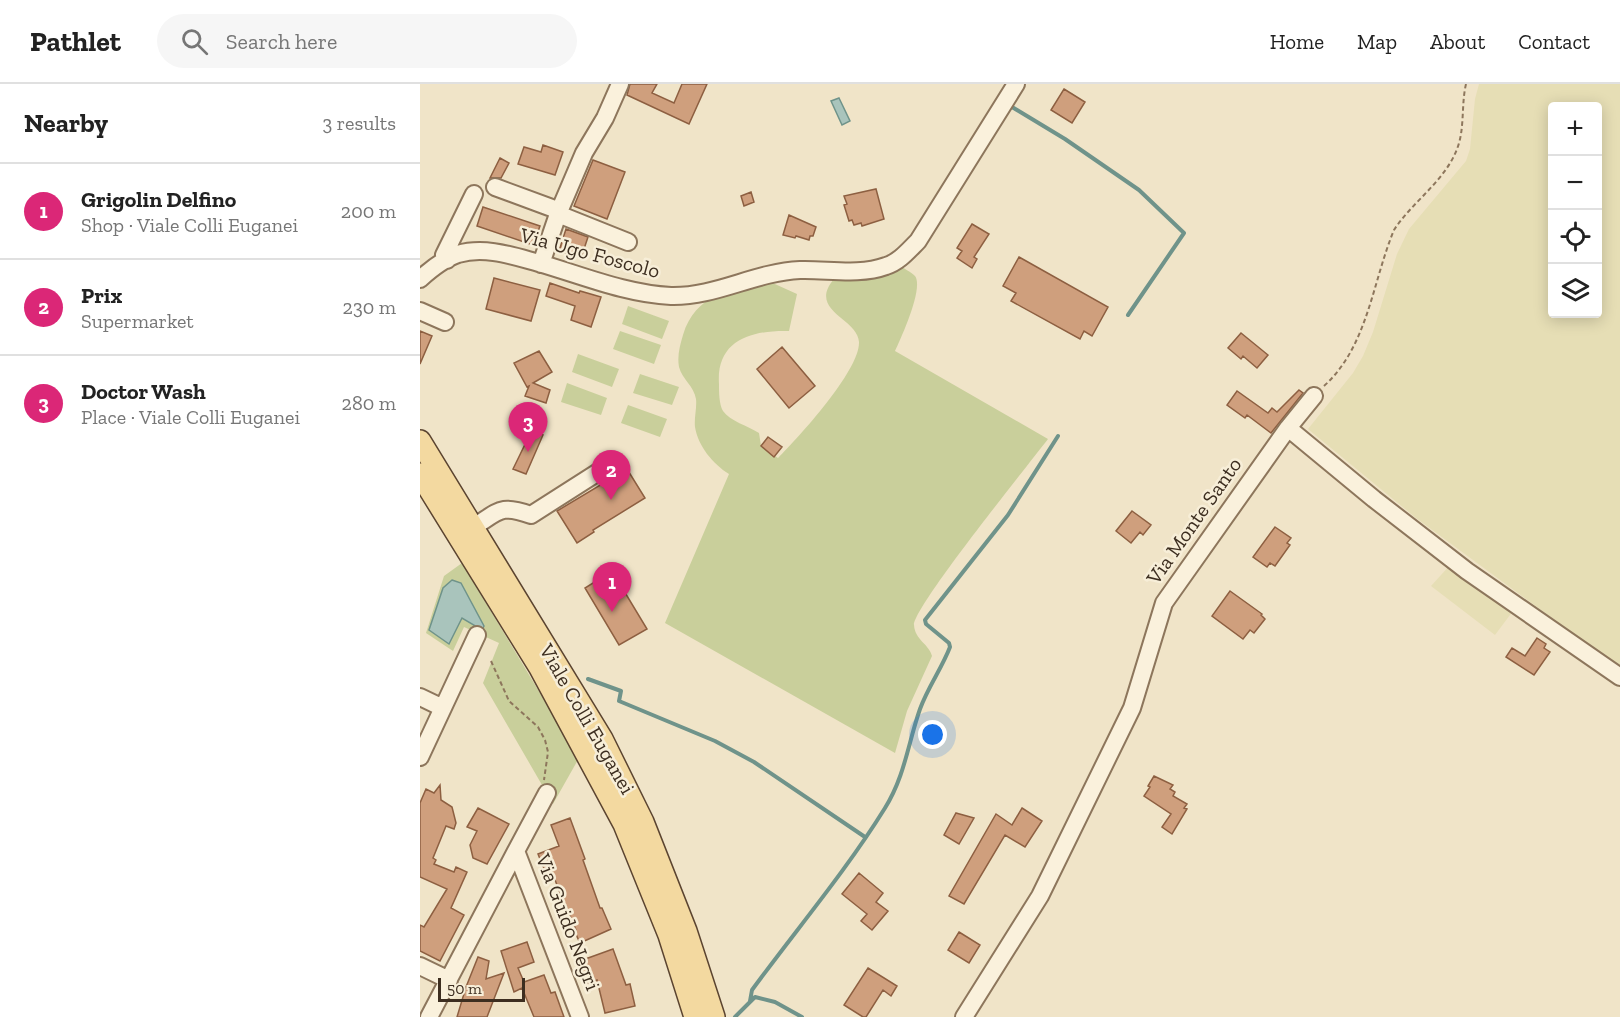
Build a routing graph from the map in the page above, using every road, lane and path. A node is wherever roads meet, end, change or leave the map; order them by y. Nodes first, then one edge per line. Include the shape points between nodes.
1 (620, 84) edge
2 (1016, 84) edge
3 (1466, 84) edge
4 (495, 187) dead end
5 (474, 194) dead end
6 (559, 212) junction
7 (628, 242) dead end
8 (447, 260) junction
9 (541, 264) junction
10 (420, 279) edge
11 (420, 311) edge
12 (445, 322) dead end
13 (1314, 396) joint
14 (1288, 428) junction
15 (420, 441) edge
16 (614, 462) dead end
17 (420, 474) edge
18 (472, 528) junction
19 (477, 635) dead end
20 (491, 661) dead end
21 (1620, 677) edge
22 (420, 697) edge
23 (443, 708) junction
24 (420, 758) edge
25 (545, 787) joint
26 (516, 851) junction
27 (420, 966) edge
28 (449, 980) junction
29 (429, 1017) edge
30 (580, 1017) edge
31 (695, 1017) edge
32 (714, 1017) edge
33 (964, 1017) edge

1 - 6 street
2 - 9 street, Via Ugo Foscolo via 918,241 903,257 886,266 857,271 773,273 708,292 670,296 647,294
3 - 13 path via 1460,138 1451,162 1394,230 1354,346 1332,380
4 - 6 street
5 - 8 street via 444,255
6 - 7 street
6 - 9 street
8 - 9 street, Via Ugo Foscolo via 478,251
8 - 10 street, Via Ugo Foscolo
11 - 12 street
13 - 14 street, Via Monte Santo
14 - 21 street via 1467,571
14 - 33 street, Via Monte Santo via 1164,603 1132,708 1040,896
15 - 18 main road, Viale Colli Euganei
16 - 18 street via 531,515 504,508
17 - 31 main road, Viale Colli Euganei via 540,668 624,824 669,935
18 - 32 main road, Viale Colli Euganei via 602,739 638,811 686,931
19 - 23 street
20 - 25 path via 509,701 538,727 545,740
22 - 23 street
23 - 24 street
25 - 26 street
26 - 28 street, Via Guido Negri
26 - 30 street, Via Guido Negri
27 - 28 street
28 - 29 street, Via Guido Negri

